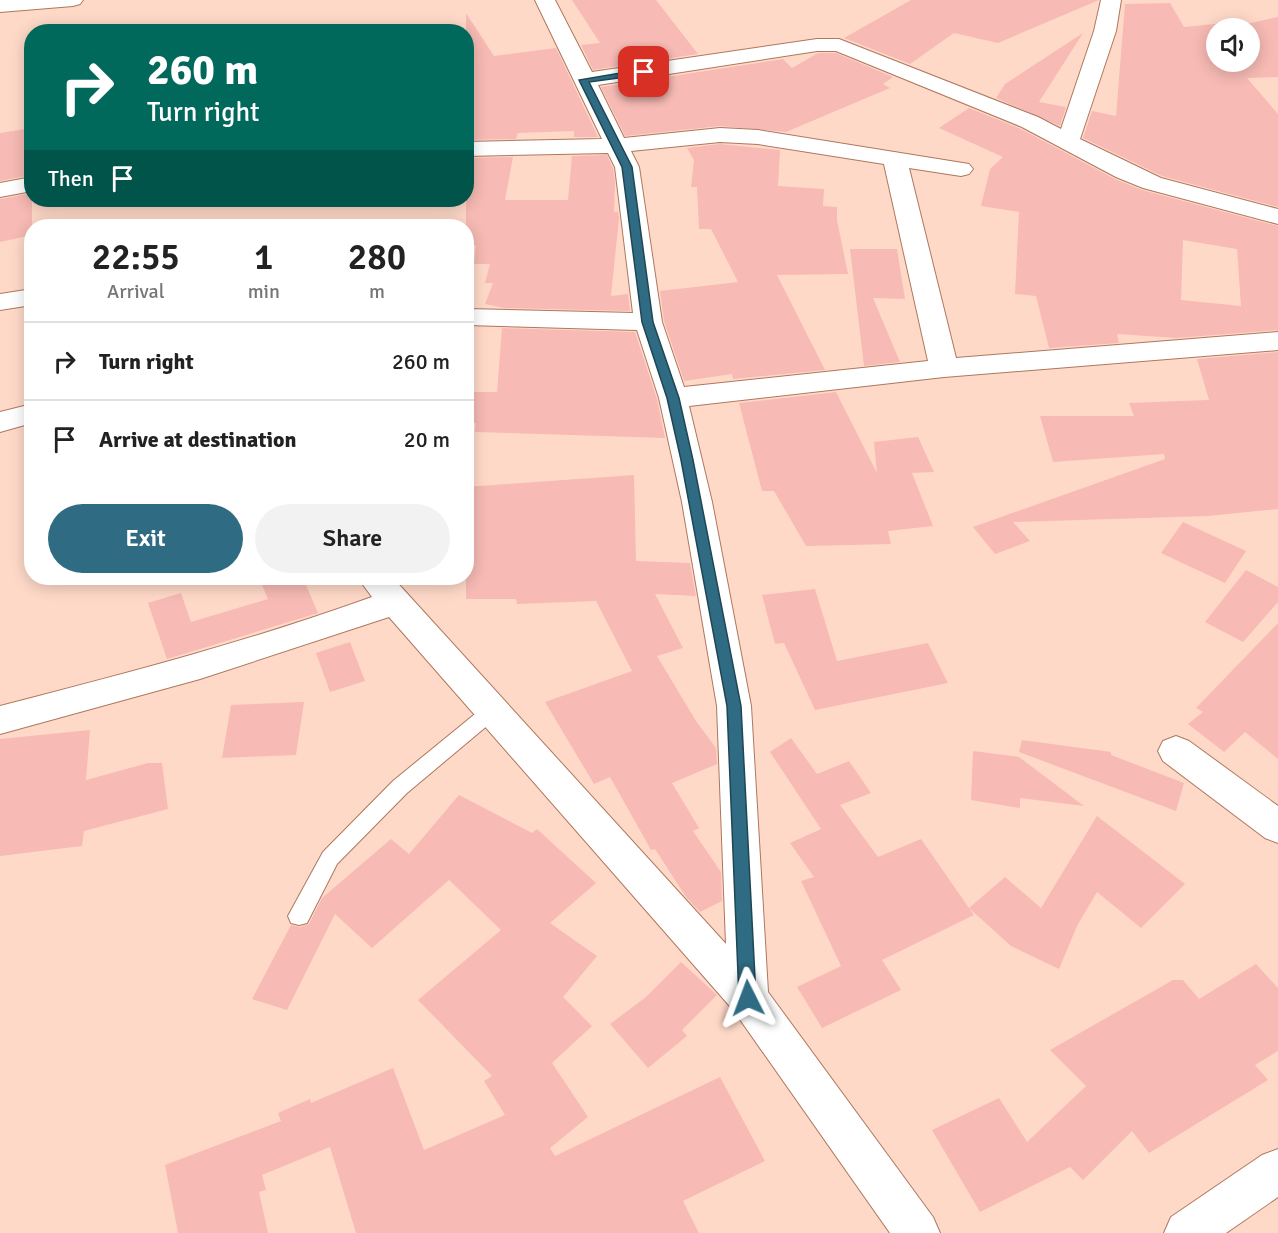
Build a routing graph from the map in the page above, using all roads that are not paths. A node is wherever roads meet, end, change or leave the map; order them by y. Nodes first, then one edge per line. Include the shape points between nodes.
1 (73, 0) edge
2 (545, 0) edge
3 (1110, 0) edge
4 (0, 6) edge
5 (584, 80) junction
6 (1068, 141) junction
7 (616, 146) junction
8 (474, 149) edge
9 (894, 157) junction
10 (961, 169) dead end
11 (24, 186) edge
12 (0, 190) edge
13 (1278, 217) edge
14 (24, 298) edge
15 (0, 302) edge
16 (474, 316) edge
17 (648, 322) junction
18 (1278, 341) edge
19 (944, 368) junction
20 (673, 398) junction
21 (24, 414) edge
22 (0, 422) edge
23 (386, 589) edge
24 (493, 710) junction
25 (0, 720) edge
26 (1176, 751) dead end
27 (1278, 827) edge
28 (299, 916) dead end
29 (748, 998) junction
30 (1278, 1172) edge
31 (917, 1233) edge
32 (1188, 1233) edge

1 - 4 street
2 - 5 street
3 - 6 street via 1105,31
5 - 6 street via 839,45
5 - 7 street
6 - 13 street via 1152,183
7 - 8 street
7 - 9 street via 730,135
7 - 17 street via 627,167
9 - 10 street
9 - 19 street
11 - 12 street
14 - 15 street
16 - 17 street
17 - 20 street
18 - 19 street
19 - 20 street
20 - 29 street via 697,502 734,706
21 - 22 street
23 - 24 street
23 - 25 street via 321,630 208,666
24 - 28 lane via 400,787 330,858
24 - 29 street
26 - 27 street
29 - 31 street
30 - 32 street

